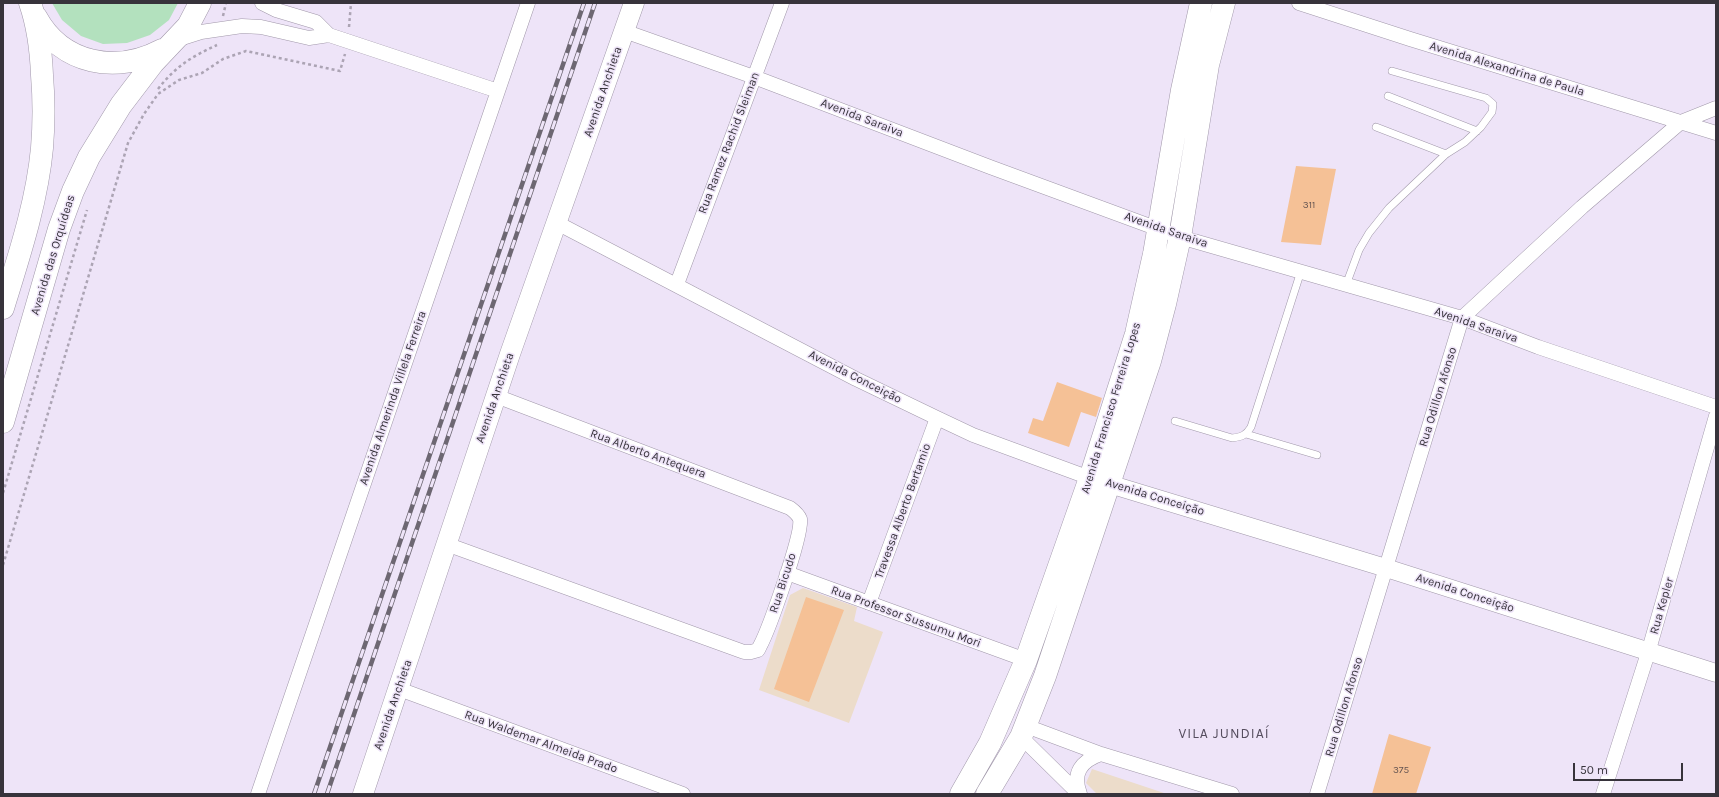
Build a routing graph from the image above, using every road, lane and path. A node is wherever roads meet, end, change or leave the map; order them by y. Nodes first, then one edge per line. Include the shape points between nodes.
1 (200, 3) edge
2 (226, 3) edge
3 (262, 3) edge
4 (351, 3) edge
5 (528, 3) edge
6 (634, 3) edge
7 (782, 3) edge
8 (1201, 3) edge
9 (1224, 3) edge
10 (1299, 3) edge
11 (30, 6) edge
12 (223, 28) junction
13 (624, 31) junction
14 (329, 35) junction
15 (348, 41) junction
16 (173, 42) junction
17 (1392, 71) dead end
18 (754, 77) junction
19 (498, 91) junction
20 (1388, 96) dead end
21 (1716, 108) edge
22 (142, 110) dead end
23 (1681, 122) junction
24 (1376, 127) dead end
25 (1477, 131) junction
26 (1716, 132) edge
27 (1446, 154) junction
28 (88, 208) dead end
29 (557, 223) junction
30 (1158, 229) junction
31 (1180, 237) junction
32 (1300, 271) junction
33 (676, 284) junction
34 (1346, 284) junction
35 (3, 308) edge
36 (1462, 318) junction
37 (496, 396) junction
38 (1716, 407) edge
39 (1716, 416) edge
40 (937, 418) junction
41 (3, 422) edge
42 (1175, 422) dead end
43 (1246, 434) junction
44 (1317, 455) dead end
45 (1090, 478) junction
46 (1110, 484) junction
47 (3, 493) edge
48 (798, 514) joint
49 (446, 544) junction
50 (3, 565) edge
51 (1386, 568) junction
52 (787, 573) junction
53 (868, 603) junction
54 (1648, 653) junction
55 (1026, 660) junction
56 (1716, 673) edge
57 (399, 689) junction
58 (1023, 732) junction
59 (1101, 754) junction
60 (258, 794) edge
61 (363, 794) edge
62 (683, 794) edge
63 (961, 794) edge
64 (987, 794) edge
65 (1080, 794) edge
66 (1232, 794) edge
67 (1317, 794) edge
68 (1603, 794) edge

1 - 16 main road, Avenida das Orquídeas via 188,26
2 - 12 path
3 - 14 street via 316,22
4 - 15 path
5 - 19 street, Avenida Almerinda Villela Ferreira
6 - 13 main road, Avenida Anchieta
7 - 18 street, Rua Ramez Rachid Sleiman
8 - 30 main road, Avenida Francisco Ferreira Lopes via 1182,90
9 - 31 main road, Avenida Francisco Ferreira Lopes via 1208,65
10 - 23 street, Avenida Alexandrina de Paula
11 - 16 main road via 45,31 54,40 73,53 95,62 130,62 152,56
11 - 35 main road via 42,66 42,148 33,201
12 - 14 street via 261,27 309,38
12 - 16 street via 201,32
12 - 22 path via 225,42 179,65
13 - 18 street, Avenida Saraiva
13 - 29 main road, Avenida Anchieta
14 - 15 street
15 - 19 street
15 - 50 path via 340,71 246,51 223,59 202,73 179,80 158,94 144,114 128,143
16 - 41 main road, Avenida das Orquídeas via 136,83 121,105 89,158 73,191 59,229
17 - 25 lane via 1486,98 1493,104 1492,112
18 - 30 street, Avenida Saraiva
18 - 33 street, Rua Ramez Rachid Sleiman
19 - 60 street, Avenida Almerinda Villela Ferreira
20 - 25 lane
21 - 23 street
23 - 26 street, Avenida Alexandrina de Paula
23 - 36 street via 1582,207
24 - 27 lane
25 - 27 lane
27 - 34 lane via 1389,208 1369,233 1359,250
28 - 47 path
29 - 33 street, Avenida Conceição
29 - 37 main road, Avenida Anchieta
30 - 31 street, Avenida Saraiva
30 - 45 main road, Avenida Francisco Ferreira Lopes via 1136,334
31 - 32 street, Avenida Saraiva
31 - 46 main road, Avenida Francisco Ferreira Lopes via 1166,304 1150,362
32 - 34 street, Avenida Saraiva
32 - 43 lane via 1251,427
33 - 40 street, Avenida Conceição
34 - 36 street, Avenida Saraiva
36 - 38 street, Avenida Saraiva via 1538,347
36 - 51 street, Rua Odillon Afonso
37 - 48 street, Rua Alberto Antequera via 783,504
37 - 49 main road, Avenida Anchieta
39 - 54 street, Rua Kepler
40 - 45 street, Avenida Conceição via 973,435
40 - 53 street, Travessa Alberto Bertamio
42 - 43 lane via 1232,438
43 - 44 lane
45 - 46 street, Avenida Conceição
45 - 55 main road, Avenida Francisco Ferreira Lopes
46 - 51 street, Avenida Conceição
46 - 58 main road, Avenida Francisco Ferreira Lopes via 1046,676
48 - 52 street, Rua Bicudo via 799,533
49 - 52 street, Rua Bicudo via 744,652 758,650 763,641
49 - 57 main road, Avenida Anchieta
51 - 54 street, Avenida Conceição
51 - 67 street, Rua Odillon Afonso
52 - 53 street, Rua Professor Sussumu Mori
53 - 55 street, Rua Professor Sussumu Mori
54 - 56 street, Avenida Conceição
54 - 68 street, Rua Kepler
55 - 58 main road via 1013,722 1016,730
55 - 63 main road, Avenida Francisco Ferreira Lopes via 990,742
57 - 61 main road, Avenida Anchieta
57 - 62 street, Rua Waldemar Almeida Prado
58 - 59 street
58 - 64 main road, Avenida Francisco Ferreira Lopes
58 - 65 street
59 - 65 street via 1089,759 1078,771 1076,779
59 - 66 street

